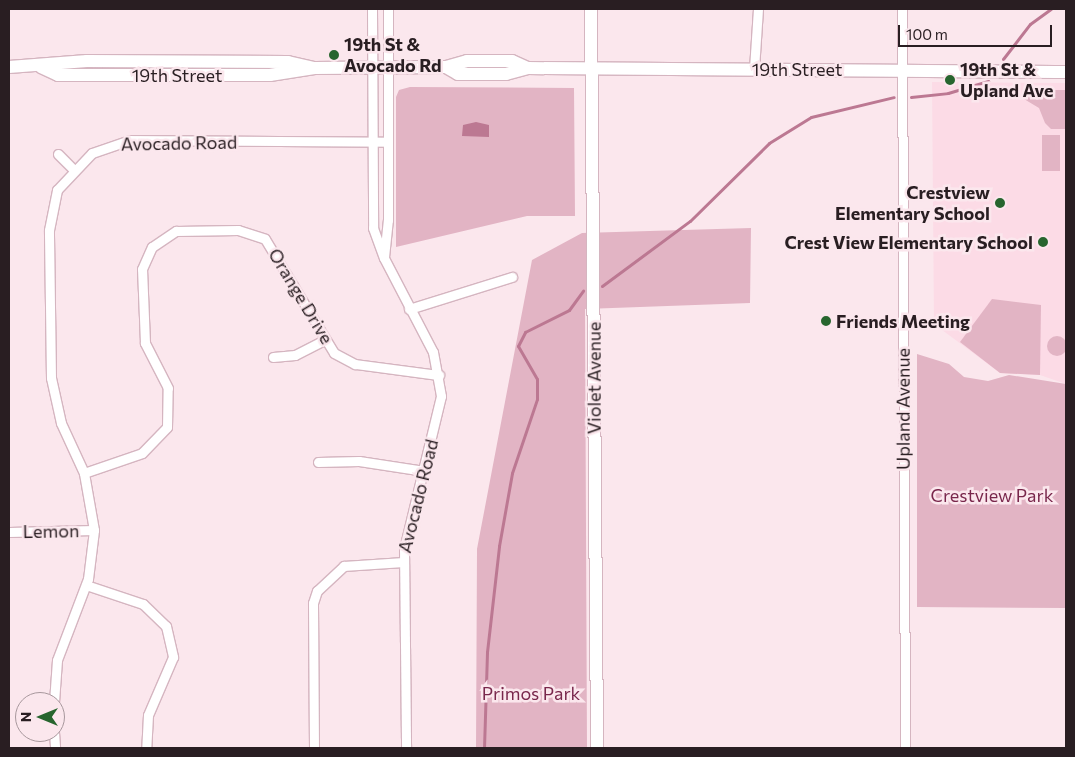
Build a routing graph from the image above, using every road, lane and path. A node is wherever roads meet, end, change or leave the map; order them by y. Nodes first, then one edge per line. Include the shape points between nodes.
1 (372, 9) edge
2 (388, 9) edge
3 (591, 9) edge
4 (758, 9) edge
5 (902, 9) edge
6 (9, 68) edge
7 (372, 68) junction
8 (388, 68) junction
9 (591, 68) junction
10 (902, 68) junction
11 (754, 69) junction
12 (1066, 72) edge
13 (372, 142) junction
14 (388, 142) junction
15 (58, 154) dead end
16 (73, 169) junction
17 (384, 258) junction
18 (512, 277) dead end
19 (409, 309) junction
20 (325, 340) junction
21 (273, 356) dead end
22 (439, 375) junction
23 (318, 462) dead end
24 (424, 471) junction
25 (84, 473) junction
26 (94, 530) junction
27 (9, 532) edge
28 (402, 562) junction
29 (86, 585) junction
30 (55, 692) edge
31 (146, 748) edge
32 (314, 748) edge
33 (406, 748) edge
34 (597, 748) edge
35 (905, 748) edge

1 - 7 street, Avocado Road
2 - 8 street, Avocado Road
3 - 9 street, Violet Avenue
4 - 11 street
5 - 10 street, Upland Avenue
6 - 7 street, 19th Street via 41,68 53,74 97,75 270,75 314,68
7 - 8 street, 19th Street
7 - 13 street, Avocado Road
8 - 9 street, 19th Street via 446,68 454,74 506,74 528,68
8 - 14 street, Avocado Road
9 - 11 street, 19th Street
9 - 34 street, Violet Avenue
10 - 11 street, 19th Street
10 - 12 street, 19th Street
10 - 35 street, Upland Avenue
13 - 14 street, Avocado Road
13 - 16 street, Avocado Road via 130,140 92,152
13 - 17 street, Avocado Road via 373,228
14 - 17 street, Avocado Road
15 - 16 street
16 - 25 street, Avocado Road via 57,190 49,230 50,378 68,450
17 - 19 street, Avocado Road
18 - 19 street
19 - 22 street, Avocado Road via 433,352
20 - 21 street via 295,355
20 - 22 street, Orange Drive via 334,353 355,364
20 - 25 street, Orange Drive via 276,250 265,239 238,230 176,231 161,238 142,269 142,328 150,358 168,388 166,427 142,453
22 - 24 street, Avocado Road via 439,409
23 - 24 street via 359,461
24 - 28 street, Avocado Road
25 - 26 street, Avocado Road
26 - 27 street, Lemon
26 - 29 street, Avocado Road
28 - 32 street via 344,566 317,591 313,603
28 - 33 street, Avocado Road
29 - 30 street, Avocado Road via 57,660
29 - 31 street via 142,604 166,626 173,657 148,715

